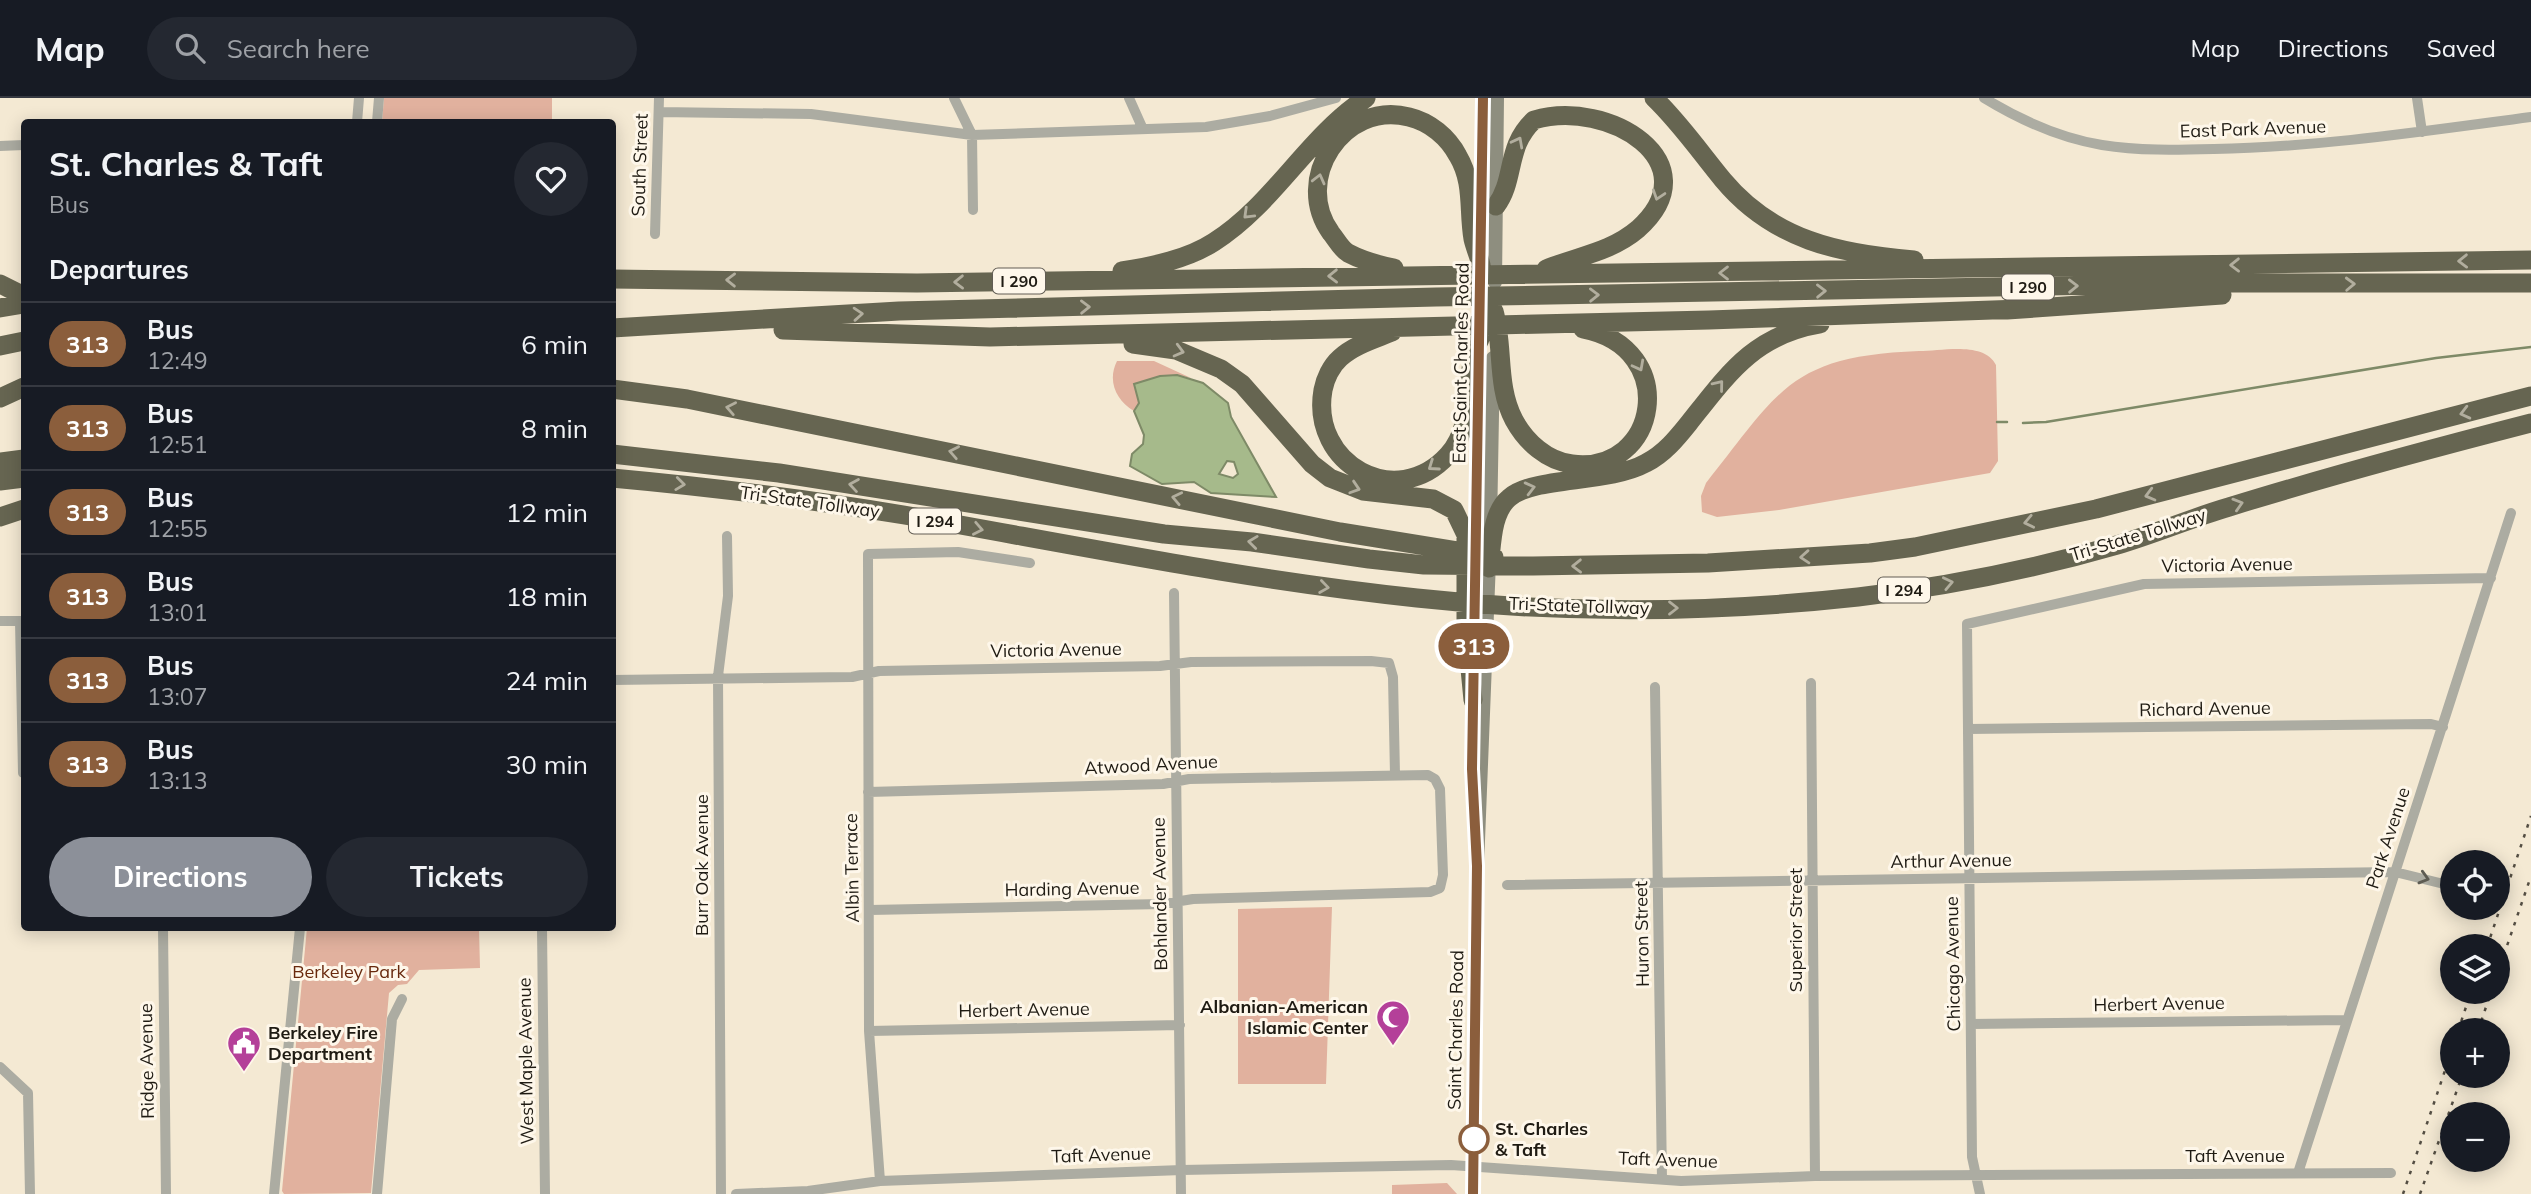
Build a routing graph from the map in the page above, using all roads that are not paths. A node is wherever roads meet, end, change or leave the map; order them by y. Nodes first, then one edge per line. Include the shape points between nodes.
1 (359, 98) edge
2 (379, 98) edge
3 (659, 98) edge
4 (954, 98) edge
5 (1129, 98) edge
6 (1336, 98) edge
7 (1366, 98) edge
8 (1483, 98) edge
9 (1497, 98) edge
10 (1654, 98) edge
11 (1984, 98) edge
12 (2417, 98) edge
13 (1592, 99) edge
14 (1303, 101) edge
15 (1626, 109) dead end
16 (659, 112) junction
17 (2531, 117) edge
18 (357, 119) edge
19 (377, 119) edge
20 (1143, 127) junction
21 (2422, 132) junction
22 (972, 135) junction
23 (21, 145) edge
24 (0, 146) edge
25 (1496, 206) junction
26 (973, 210) dead end
27 (655, 234) dead end
28 (1484, 239) junction
29 (2531, 260) edge
30 (1481, 265) joint
31 (2037, 268) junction
32 (1534, 274) junction
33 (1426, 275) junction
34 (616, 279) edge
35 (1034, 281) junction
36 (21, 282) edge
37 (2531, 283) edge
38 (0, 285) edge
39 (2306, 285) junction
40 (21, 295) edge
41 (0, 296) edge
42 (21, 304) edge
43 (21, 305) edge
44 (0, 308) edge
45 (2021, 309) junction
46 (1494, 311) joint
47 (741, 323) junction
48 (1537, 323) junction
49 (1406, 326) junction
50 (616, 328) edge
51 (990, 337) junction
52 (1492, 339) junction
53 (21, 342) edge
54 (0, 346) edge
55 (21, 388) edge
56 (616, 389) edge
57 (2531, 396) edge
58 (0, 398) edge
59 (2531, 423) edge
60 (616, 454) edge
61 (21, 459) edge
62 (0, 462) edge
63 (21, 478) edge
64 (616, 479) edge
65 (0, 481) edge
66 (21, 510) edge
67 (2511, 513) dead end
68 (0, 517) edge
69 (727, 536) dead end
70 (1481, 537) junction
71 (1030, 563) dead end
72 (1532, 566) junction
73 (1489, 568) joint
74 (2491, 578) junction
75 (1174, 593) dead end
76 (0, 621) edge
77 (21, 621) edge
78 (1967, 624) joint
79 (1475, 628) junction
80 (1175, 664) junction
81 (867, 675) junction
82 (718, 676) junction
83 (616, 680) edge
84 (1811, 683) dead end
85 (1655, 687) dead end
86 (1473, 700) joint
87 (2443, 727) junction
88 (1968, 729) junction
89 (1395, 775) junction
90 (1177, 782) junction
91 (869, 792) junction
92 (1477, 866) junction
93 (2395, 872) junction
94 (1969, 878) junction
95 (1813, 880) junction
96 (1659, 883) junction
97 (2440, 883) edge
98 (1507, 885) dead end
99 (1440, 888) joint
100 (1178, 902) junction
101 (870, 910) junction
102 (163, 931) edge
103 (300, 931) edge
104 (542, 931) edge
105 (402, 999) dead end
106 (2346, 1020) junction
107 (1971, 1024) junction
108 (1180, 1025) junction
109 (869, 1031) junction
110 (0, 1067) edge
111 (1474, 1166) junction
112 (1182, 1170) junction
113 (2298, 1173) junction
114 (2391, 1173) dead end
115 (1815, 1176) junction
116 (1978, 1176) junction
117 (1662, 1180) junction
118 (880, 1181) junction
119 (1681, 1181) junction
120 (808, 1193) edge
121 (30, 1194) edge
122 (166, 1194) edge
123 (274, 1194) edge
124 (377, 1194) edge
125 (545, 1194) edge
126 (721, 1194) edge
127 (736, 1194) edge
128 (1181, 1194) edge
129 (1474, 1194) edge
130 (1682, 1194) edge
131 (1980, 1194) edge

1 - 18 street
2 - 19 street
3 - 16 street, South Street
4 - 22 street
5 - 20 street
6 - 14 street via 1324,104
7 -> 35 highway via 1329,126 1248,215 1213,243 1191,254 1136,268
8 - 28 main road, East Saint Charles Road
9 - 25 main road, East Saint Charles Road
10 - 31 highway via 1737,196 1767,221 1798,238 1871,256
11 - 21 street, East Park Avenue via 2059,134 2131,149 2307,147
12 - 21 street
25 -> 13 highway via 1504,195 1513,150 1525,130 1559,104
14 - 20 street via 1270,116 1220,125 1173,130
15 -> 32 highway via 1648,129 1661,157 1662,185 1654,209 1621,242
16 - 22 street via 811,114
16 - 27 street, South Street
17 - 21 street, East Park Avenue
20 - 22 street
22 - 26 street
23 - 24 street
25 - 28 main road, East Saint Charles Road
28 - 30 highway
33 -> 28 highway via 1373,264 1346,252 1321,218 1316,188 1325,156 1348,128 1372,117 1397,114 1415,118 1441,134 1468,177
28 - 46 main road, East Saint Charles Road
29 -> 31 highway, I 290
30 - 52 main road, East Saint Charles Road
31 -> 32 highway, I 290
32 - 33 highway, I 290
33 -> 35 highway, I 290
35 -> 34 highway, I 290
36 - 38 highway
39 -> 37 highway, I 290
38 - 40 highway
39 - 45 highway via 2218,296
47 -> 39 highway, I 290 via 899,311 2218,283
41 - 42 highway
43 - 44 highway
45 - 48 highway
70 -> 45 highway via 1515,492 1608,477 1648,462 1680,434 1744,357 1781,335 1840,321
46 - 52 highway
47 - 50 highway, I 290
47 - 51 highway via 786,331
48 - 49 highway
48 -> 52 highway via 1610,336 1642,367 1647,387 1642,425 1630,444 1609,461 1586,466 1563,463 1532,444 1514,420
49 - 51 highway
52 -> 49 highway via 1472,354 1471,400 1456,443 1417,476 1379,478 1360,472 1335,451 1321,415 1322,397 1331,368 1340,358
51 -> 70 highway via 1012,344 1158,346 1194,355 1242,384 1312,464 1330,478 1363,491 1440,501
52 - 70 main road, East Saint Charles Road
53 - 54 highway
55 - 58 highway
72 -> 56 highway
57 -> 72 highway, Tri-State Tollway / I 294 via 2096,509 1870,553 1707,563
64 -> 59 highway, Tri-State Tollway / I 294 via 902,515 1340,590 1530,605 1700,608 1858,597 2006,571 2117,545 2371,465
72 -> 60 highway, Tri-State Tollway / I 294 via 1424,565 1369,559 1252,541 1164,534 779,473
61 - 62 highway
63 - 65 highway
66 - 68 highway
67 - 74 street, Park Avenue
69 - 82 street, Burr Oak Avenue via 728,596
70 - 73 highway
70 - 79 highway
71 - 81 street, Albin Terrace via 958,552 868,554
73 - 79 main road
74 - 78 street, Victoria Avenue via 2144,584
74 - 87 street, Park Avenue
75 - 80 street, Bohlander Avenue
76 - 77 street
78 - 88 street, Chicago Avenue
79 - 86 highway
79 - 92 main road, Saint Charles Road
80 - 81 street, Victoria Avenue via 879,671
80 - 89 street, Victoria Avenue via 1389,663
80 - 90 street, Bohlander Avenue
81 - 82 street, Victoria Avenue
81 - 91 street, Albin Terrace
82 - 83 street, Victoria Avenue
82 - 126 street, Burr Oak Avenue
84 - 95 street, Superior Street
85 - 96 street, Huron Street
86 - 92 main road, Saint Charles Road
87 - 88 street, Richard Avenue
87 - 93 street, Park Avenue
88 - 94 street, Chicago Avenue
89 - 90 street, Atwood Avenue
89 - 99 street, Atwood Avenue via 1428,775 1440,789
90 - 91 street, Atwood Avenue
90 - 100 street, Bohlander Avenue
91 - 101 street, Albin Terrace
92 - 111 main road, Saint Charles Road
93 - 94 street, Arthur Avenue
93 -> 97 street, Arthur Avenue
93 - 106 street, Park Avenue
94 - 95 street, Arthur Avenue
94 - 107 street, Chicago Avenue
95 - 96 street, Arthur Avenue
95 - 115 street, Superior Street
96 - 98 street, Arthur Avenue
96 - 117 street, Huron Street
99 - 100 street, Harding Avenue
100 - 101 street, Harding Avenue
100 - 108 street, Bohlander Avenue
101 - 109 street, Albin Terrace
102 - 122 street, Ridge Avenue
103 - 123 street
104 - 125 street, West Maple Avenue
105 - 124 street via 392,1019
106 - 107 street, Herbert Avenue
106 - 113 street, Park Avenue
107 - 116 street, Chicago Avenue via 1972,1157
108 - 109 street, Herbert Avenue
108 - 112 street, Bohlander Avenue
109 - 118 street, Albin Terrace
110 - 121 street via 28,1093
111 - 112 street, Taft Avenue
111 - 117 street, Taft Avenue
111 - 129 main road, Saint Charles Road
112 - 118 street, Taft Avenue
112 - 128 street, Bohlander Avenue
113 - 114 street, Taft Avenue
113 - 116 street, Taft Avenue
115 - 116 street, Taft Avenue
115 - 119 street, Taft Avenue
116 - 131 street, Chicago Avenue
117 - 119 street, Taft Avenue
118 - 120 street, Taft Avenue
119 - 130 street
120 - 127 street, Taft Avenue

